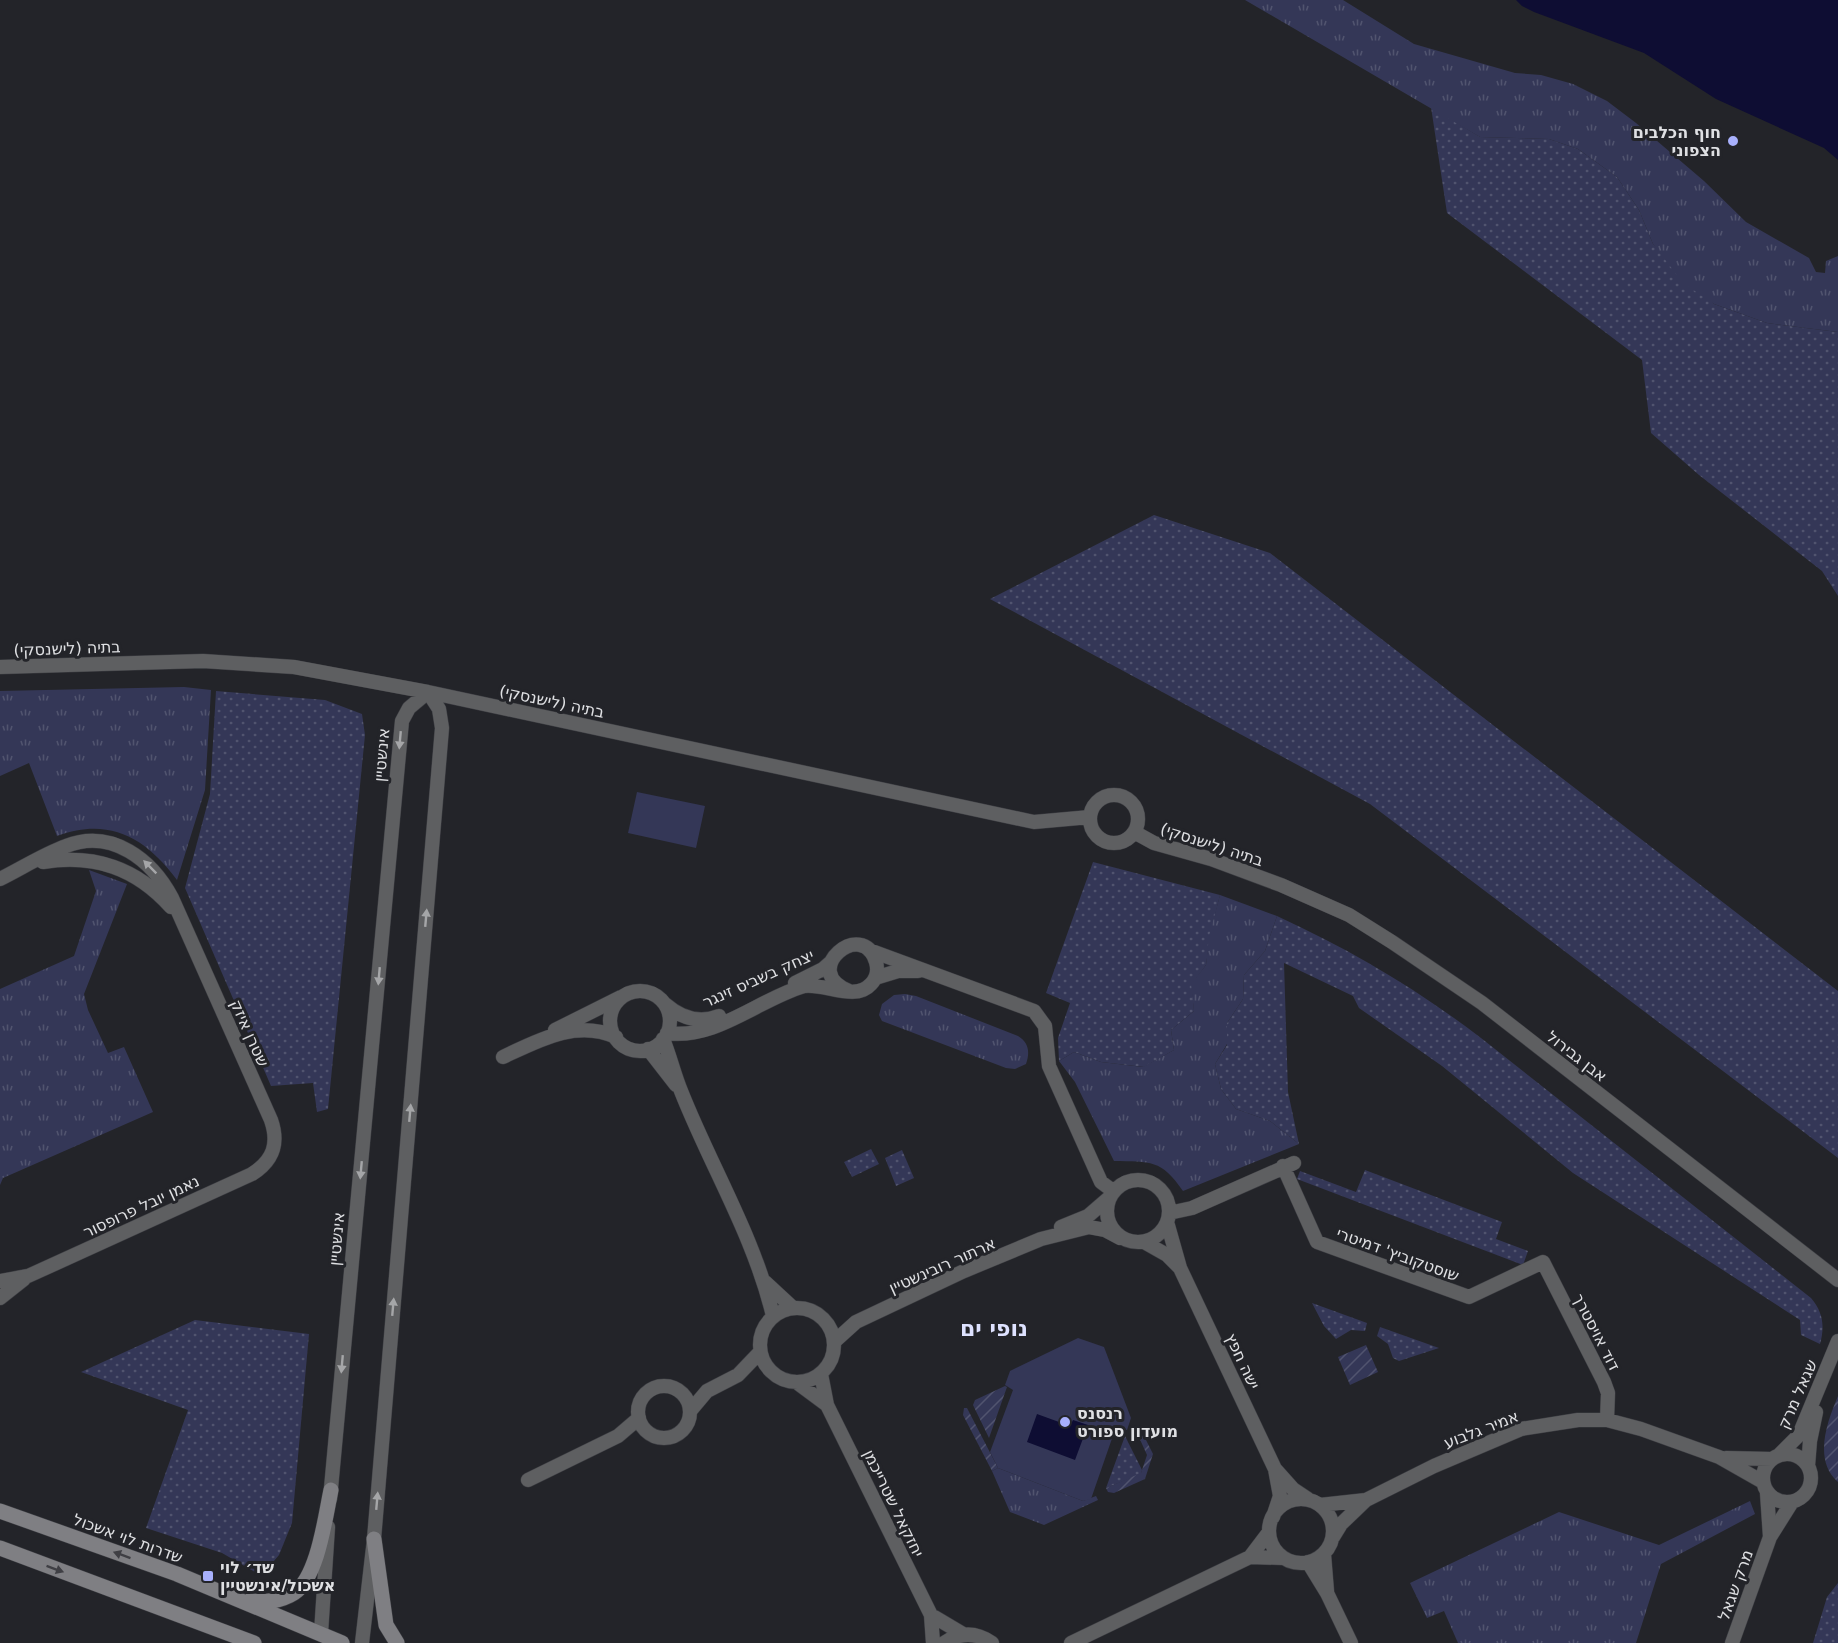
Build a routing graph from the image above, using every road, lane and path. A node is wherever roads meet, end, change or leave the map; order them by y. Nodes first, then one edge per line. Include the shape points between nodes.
1 (0, 667) edge
2 (428, 692) junction
3 (1090, 817) junction
4 (1134, 832) junction
5 (32, 863) junction
6 (0, 879) edge
7 (1281, 885) joint
8 (180, 917) junction
9 (869, 950) junction
10 (831, 962) junction
11 (923, 971) junction
12 (875, 978) junction
13 (849, 991) junction
14 (626, 994) junction
15 (665, 1004) junction
16 (665, 1036) junction
17 (616, 1037) junction
18 (538, 1041) junction
19 (648, 1049) junction
20 (503, 1057) dead end
21 (681, 1091) junction
22 (265, 1164) joint
23 (1112, 1194) junction
24 (1168, 1218) junction
25 (1120, 1238) junction
26 (1041, 1239) junction
27 (1144, 1242) junction
28 (1543, 1262) joint
29 (1180, 1268) junction
30 (28, 1276) junction
31 (1838, 1280) edge
32 (0, 1281) edge
33 (765, 1282) junction
34 (0, 1298) edge
35 (792, 1308) junction
36 (773, 1316) junction
37 (856, 1322) junction
38 (829, 1325) junction
39 (835, 1341) junction
40 (1838, 1341) edge
41 (760, 1352) junction
42 (1838, 1368) edge
43 (770, 1370) junction
44 (821, 1374) junction
45 (738, 1375) junction
46 (796, 1382) junction
47 (682, 1392) junction
48 (706, 1392) junction
49 (827, 1405) junction
50 (691, 1410) junction
51 (1607, 1420) junction
52 (643, 1424) junction
53 (1719, 1457) junction
54 (1775, 1457) junction
55 (1808, 1466) junction
56 (1275, 1469) junction
57 (528, 1480) dead end
58 (1765, 1487) junction
59 (331, 1490) junction
60 (1366, 1500) junction
61 (1792, 1502) junction
62 (1315, 1503) junction
63 (0, 1511) edge
64 (1273, 1517) junction
65 (1269, 1532) junction
66 (1333, 1537) junction
67 (1770, 1537) junction
68 (374, 1539) junction
69 (0, 1548) edge
70 (1324, 1554) junction
71 (1250, 1557) junction
72 (1283, 1558) junction
73 (1308, 1562) junction
74 (1327, 1593) junction
75 (237, 1601) junction
76 (931, 1615) junction
77 (963, 1634) junction
78 (320, 1638) edge
79 (243, 1640) edge
80 (254, 1643) edge
81 (342, 1643) edge
82 (362, 1643) edge
83 (397, 1643) edge
84 (933, 1643) edge
85 (944, 1643) edge
86 (992, 1643) edge
87 (1071, 1643) edge
88 (1351, 1643) edge
89 (1732, 1643) edge

1 - 2 street, בתיה (לישנסקי) via 228,661 294,667
2 - 3 street, בתיה (לישנסקי) via 1034,822
2 -> 59 street, אינשטיין via 408,708 402,721
68 -> 2 street via 442,728 439,709
3 - 4 street via 1093,831 1103,840 1124,841
3 - 4 street via 1102,798 1118,795 1132,802 1136,809
4 - 7 street, בתיה (לישנסקי) via 1154,843
5 - 6 street, שטרן איזק
5 - 8 street, שטרן איזק via 81,858 115,867 146,884
8 -> 5 street, שטרן איזק via 157,873 122,846 91,841 69,845
7 - 31 street, אבן גבירול via 1348,915 1456,983
8 - 22 street, שטרן איזק via 271,1120 274,1146
9 - 10 street via 847,946
9 - 11 street
9 - 12 street via 877,963
10 - 13 street via 836,984
10 - 15 street, יצחק בשביס זינגר via 809,976 711,1019 686,1018
11 - 12 street
11 - 23 street via 1034,1011 1041,1017 1047,1034 1049,1066 1101,1182
12 - 13 street via 864,989
13 - 16 street, יצחק בשביס זינגר via 804,986 707,1028
14 - 15 street via 651,993
14 - 17 street via 612,1014
14 - 18 street
15 - 16 street via 670,1021
16 - 19 street
16 - 21 street
17 - 18 street via 581,1029
17 - 19 street via 633,1049
18 - 20 street
19 - 21 street
21 - 33 street
22 - 30 street, נאמן יובל פרופסור via 252,1174
23 - 24 street via 1128,1181 1145,1180 1160,1189 1168,1204
23 - 25 street via 1107,1217
23 - 26 street, ארתור רובינשטיין via 1088,1216 1052,1230
24 - 27 street via 1158,1235
24 - 28 street, שוסטקוביץ' דמיטרי via 1289,1164 1317,1242 1469,1297
24 - 29 street, ישה חפץ
25 - 26 street, ארתור רובינשטיין via 1089,1227
25 - 27 street
26 - 37 street, ארתור רובינשטיין
27 - 29 street, ישה חפץ
28 - 51 street, דוד אויסטרך via 1604,1382 1608,1393
29 - 56 street, ישה חפץ
30 - 32 street, נאמן יובל פרופסור
30 - 34 street, נאמן יובל פרופסור
33 - 35 street
33 - 36 street
35 - 36 street
35 - 38 street via 817,1312
36 - 41 street via 763,1328
37 - 38 street, ארתור רובינשטיין
37 - 39 street, ארתור רובינשטיין
38 - 39 street
39 - 44 street via 833,1356
40 - 54 street, שגאל מרק via 1799,1435
41 - 43 street
41 - 45 street
42 - 55 street, שגאל מרק via 1815,1416
43 - 45 street
43 - 46 street via 782,1379
44 - 46 street
44 - 49 street, יחזקאל שטרייכמן
45 - 48 street
46 - 49 street, יחזקאל שטרייכמן
47 - 48 street
47 - 50 street
47 - 52 street via 667,1386 651,1389 640,1402
48 - 50 street
49 - 76 street, יחזקאל שטרייכמן
50 - 52 street via 690,1419 679,1434 662,1438
51 - 53 street, אמיר גלבוע
51 - 60 street, אמיר גלבוע via 1578,1420 1521,1429 1459,1454
52 - 57 street
53 - 54 street, אמיר גלבוע
53 - 58 street, אמיר גלבוע
54 - 55 street via 1796,1455
54 - 58 street via 1766,1465
55 - 61 street via 1810,1486 1804,1496
56 - 62 street, ישה חפץ via 1293,1489
56 - 64 street, ישה חפץ via 1280,1496
58 - 61 street via 1778,1501
58 - 67 street, מרק שגאל
59 - 75 street via 315,1555 296,1592 271,1602
59 - 78 street, אינשטיין
60 - 62 street, אמיר גלבוע
60 - 66 street, אמיר גלבוע
61 - 67 street, מרק שגאל
62 - 64 street via 1288,1502
62 - 66 street via 1332,1522
75 -> 63 street, שדרות לוי אשכול via 177,1574
64 - 65 street
65 - 71 street
65 - 72 street via 1273,1547
66 - 70 street
67 - 89 street, מרק שגאל
68 - 82 street
68 - 83 street via 386,1625
69 -> 79 street
70 - 73 street
70 - 74 street
71 - 72 street
71 - 87 street
72 - 73 street
73 - 74 street
74 - 88 street
75 - 78 street, שדרות לוי אשכול
76 - 77 street
76 - 84 street, יחזקאל שטרייכמן
77 - 85 street
77 - 86 street via 978,1635
78 - 81 street, שדרות לוי אשכול
79 - 80 street

